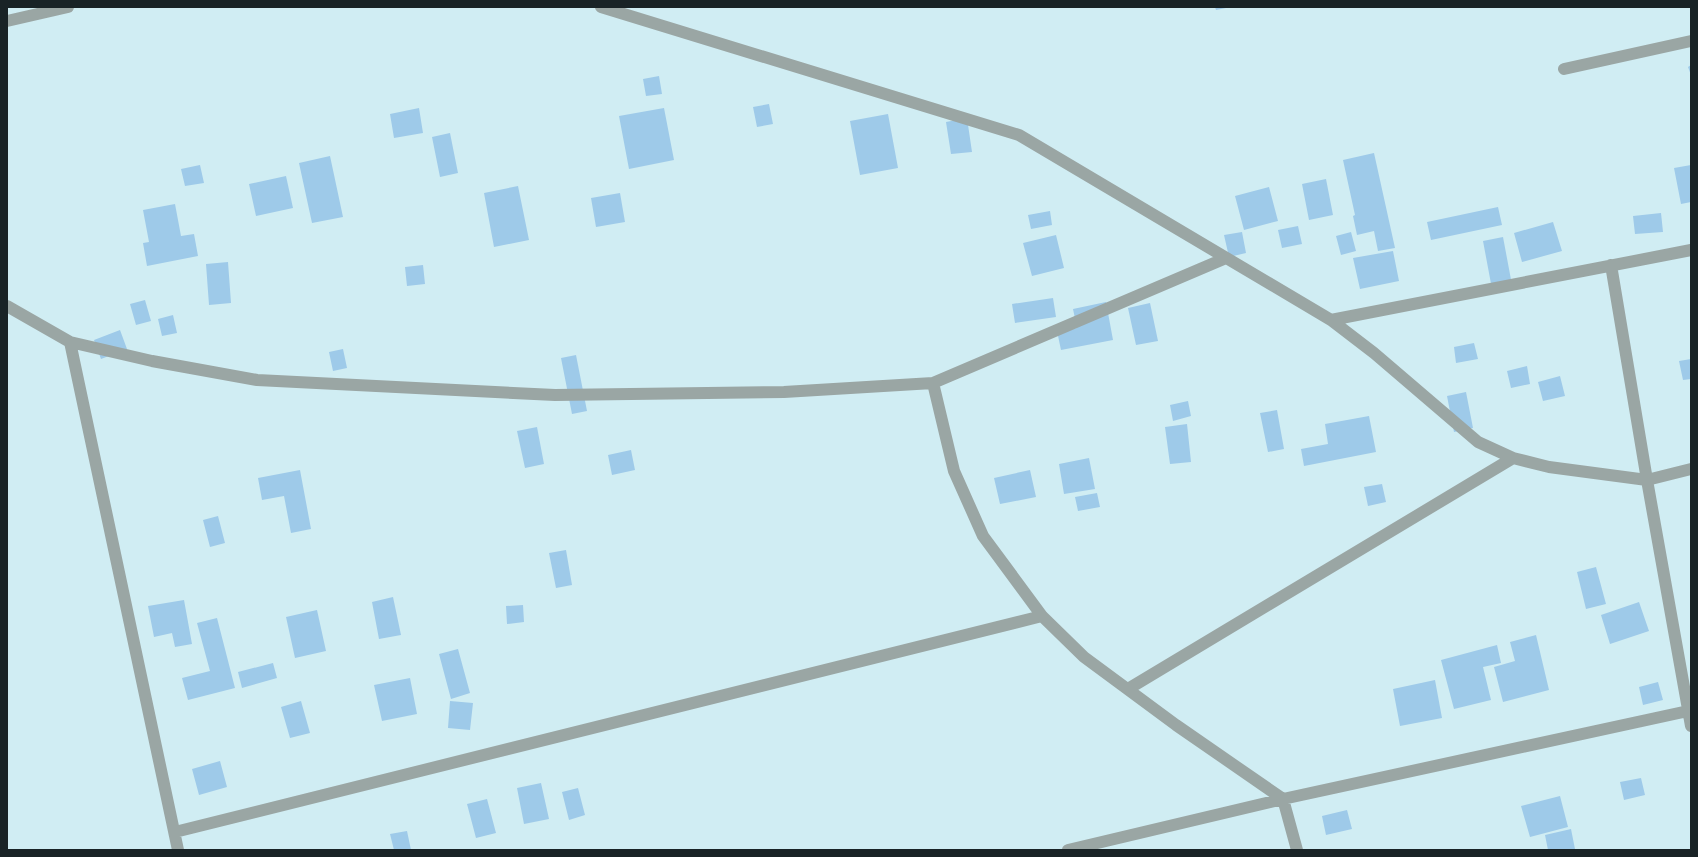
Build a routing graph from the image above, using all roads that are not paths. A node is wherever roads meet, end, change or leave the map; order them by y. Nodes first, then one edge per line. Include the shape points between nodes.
1 (68, 7) edge
2 (600, 7) edge
3 (7, 21) edge
4 (1691, 41) edge
5 (1564, 69) dead end
6 (1691, 250) edge
7 (1226, 258) junction
8 (1611, 265) junction
9 (7, 306) edge
10 (1330, 320) junction
11 (70, 342) junction
12 (933, 383) junction
13 (1513, 458) junction
14 (1691, 469) edge
15 (1647, 480) junction
16 (1042, 616) junction
17 (1128, 689) junction
18 (1688, 692) edge
19 (1688, 711) junction
20 (1691, 726) edge
21 (1282, 799) junction
22 (175, 832) junction
23 (178, 850) edge
24 (1068, 850) edge
25 (1297, 850) edge

1 - 3 street
2 - 7 street via 1019,135
4 - 5 street
6 - 8 street
7 - 10 street
7 - 12 street
8 - 10 street
8 - 15 street
9 - 11 street
10 - 13 street via 1374,353 1478,442
11 - 12 street via 152,361 257,380 555,395 784,392
11 - 22 street
12 - 16 street via 954,471 983,536
13 - 15 street via 1549,467
13 - 17 street
14 - 15 street
15 - 18 street
16 - 17 street via 1084,657
16 - 22 street
17 - 21 street
18 - 19 street
19 - 20 street
19 - 21 street
21 - 24 street
21 - 25 street
22 - 23 street

